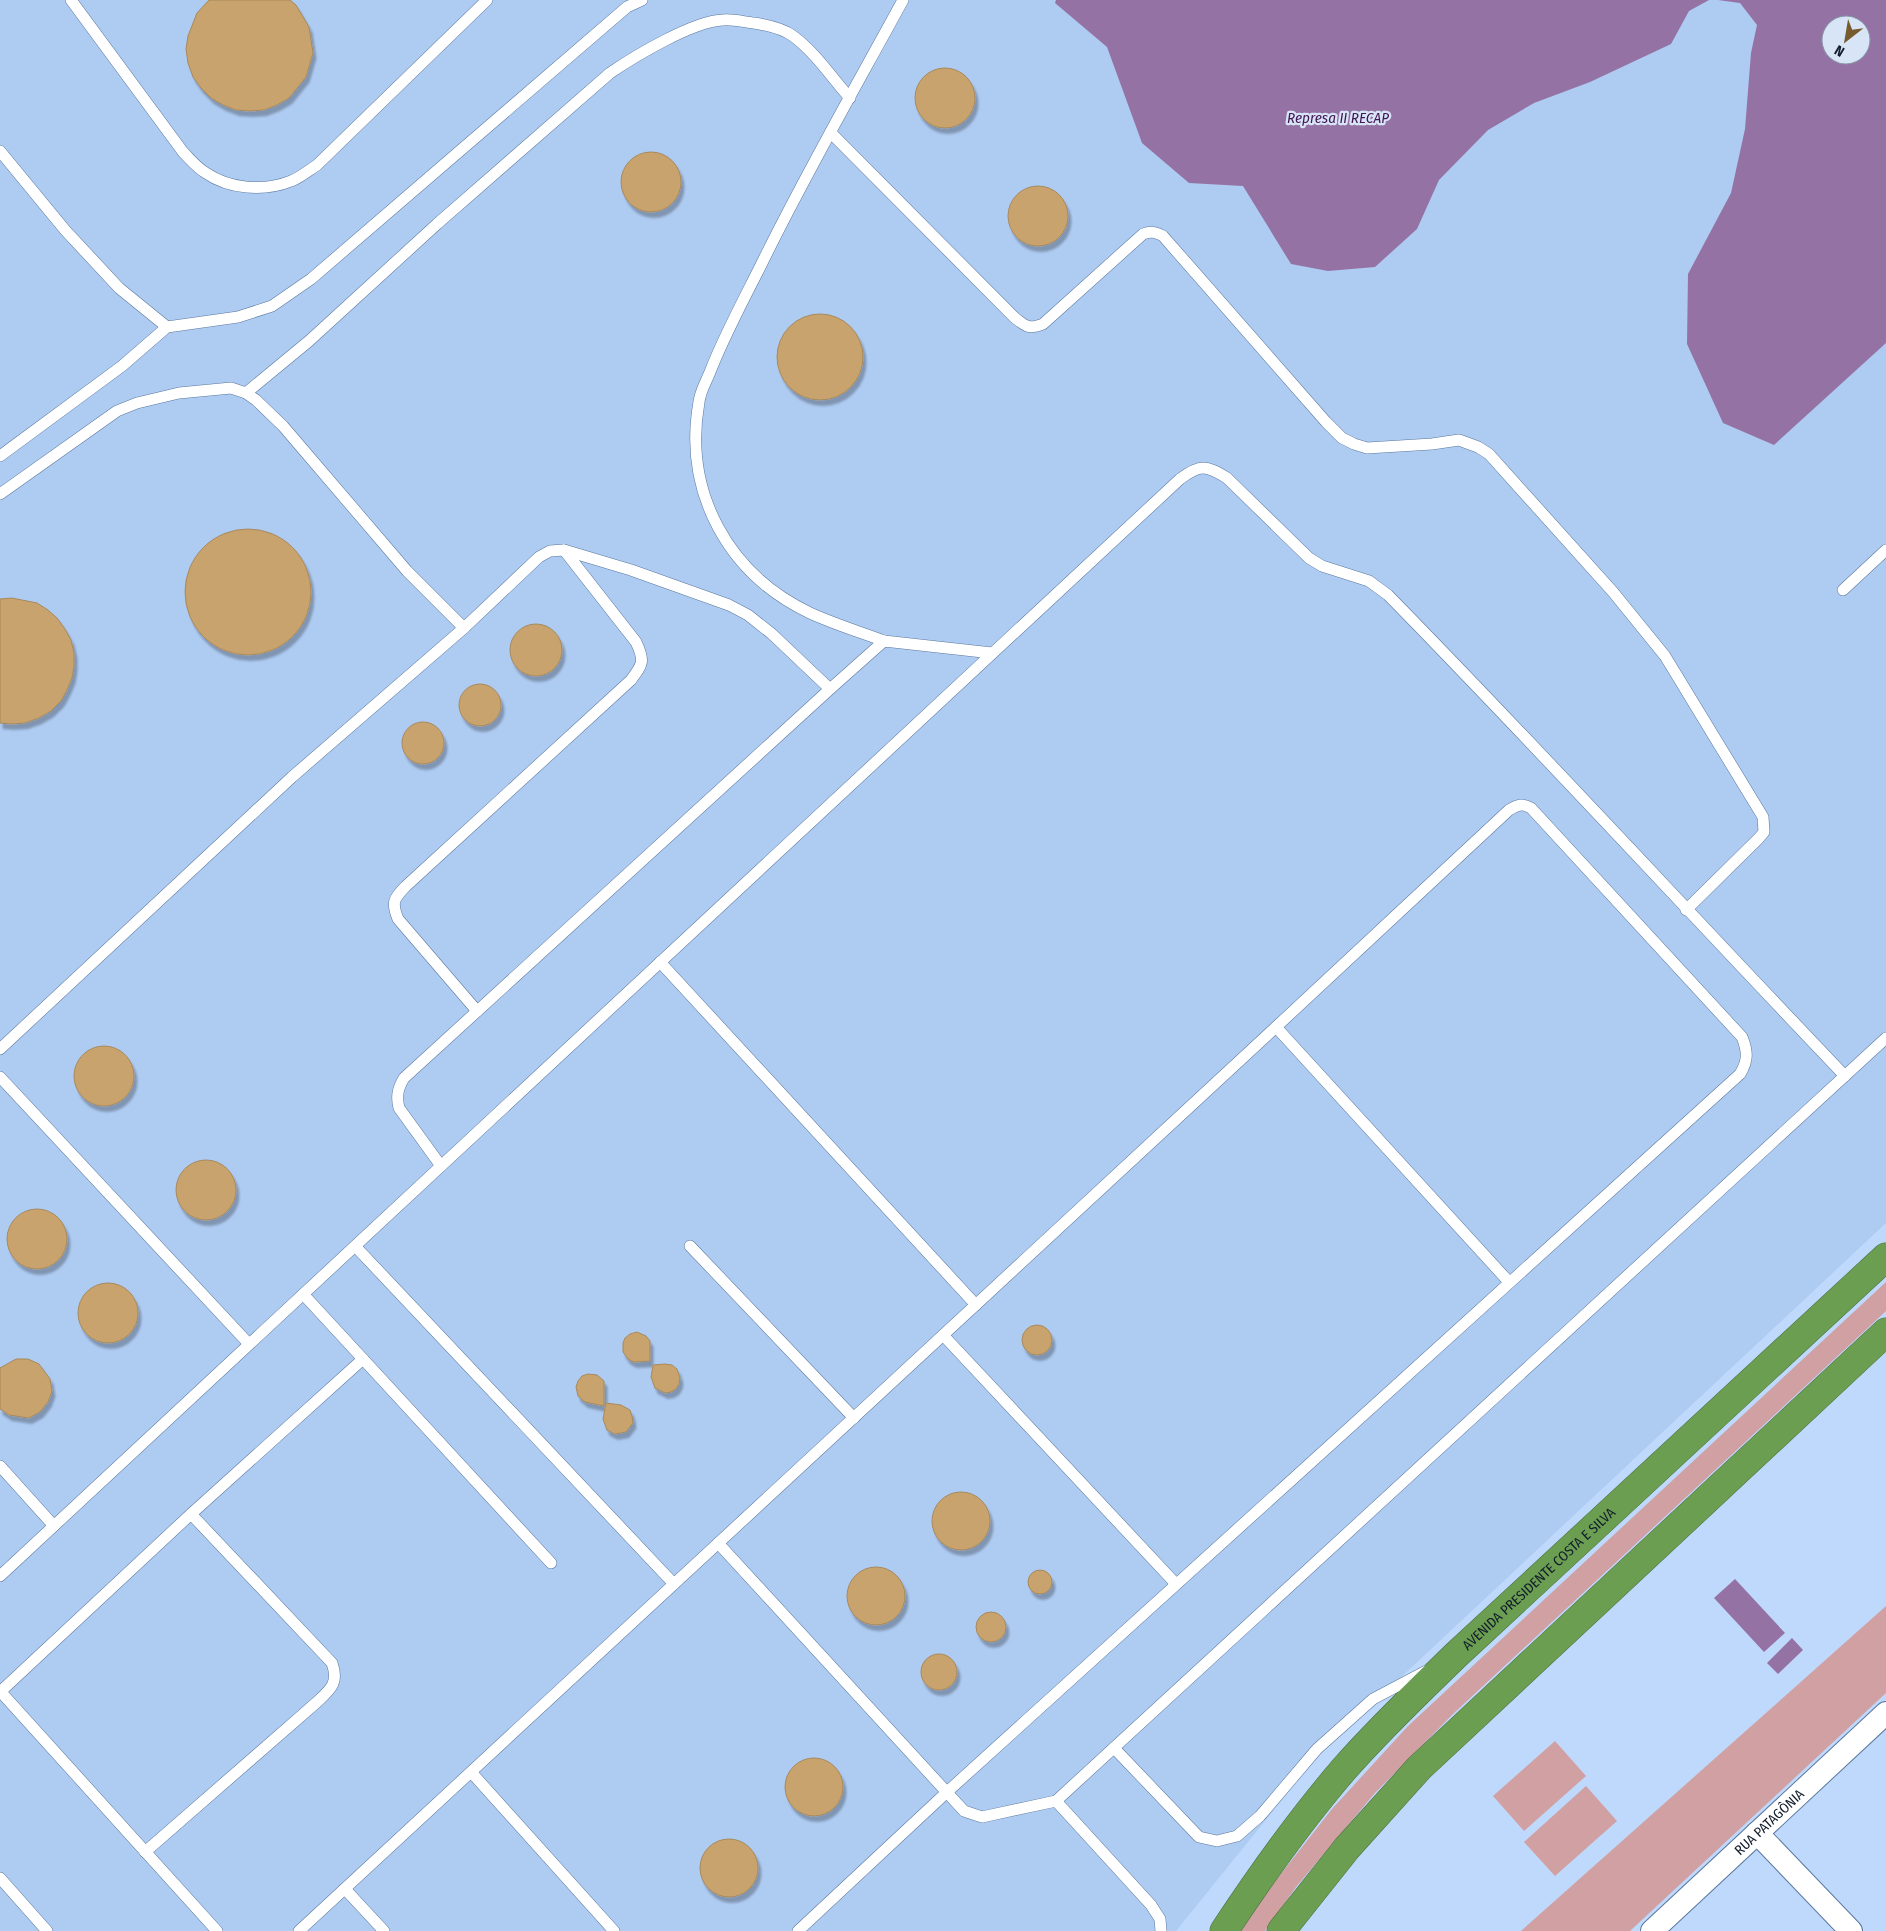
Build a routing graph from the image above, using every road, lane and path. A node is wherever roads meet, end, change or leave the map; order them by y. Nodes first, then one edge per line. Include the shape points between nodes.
1 (70, 0) edge
2 (487, 0) edge
3 (642, 0) edge
4 (904, 0) edge
5 (629, 4) edge
6 (850, 98) junction
7 (831, 132) junction
8 (0, 151) edge
9 (167, 327) junction
10 (246, 393) junction
11 (0, 456) edge
12 (0, 494) edge
13 (564, 550) junction
14 (1886, 550) edge
15 (1843, 590) dead end
16 (464, 628) junction
17 (884, 641) junction
18 (992, 653) junction
19 (830, 689) junction
20 (1686, 910) junction
21 (660, 962) junction
22 (477, 1011) junction
23 (1276, 1027) junction
24 (1886, 1038) edge
25 (0, 1049) edge
26 (1845, 1076) junction
27 (0, 1077) edge
28 (441, 1166) junction
29 (355, 1246) junction
30 (690, 1246) dead end
31 (1886, 1257) edge
32 (1509, 1282) junction
33 (303, 1294) junction
34 (976, 1304) junction
35 (1886, 1332) edge
36 (943, 1335) junction
37 (249, 1344) junction
38 (362, 1359) junction
39 (854, 1418) junction
40 (0, 1466) edge
41 (191, 1514) junction
42 (54, 1526) junction
43 (718, 1543) junction
44 (551, 1563) dead end
45 (0, 1576) edge
46 (674, 1584) junction
47 (1176, 1584) junction
48 (1456, 1654) junction
49 (0, 1692) edge
50 (1886, 1713) edge
51 (1114, 1748) junction
52 (471, 1772) junction
53 (947, 1792) junction
54 (1056, 1801) junction
55 (1757, 1833) junction
56 (146, 1852) junction
57 (0, 1878) edge
58 (345, 1889) junction
59 (47, 1931) edge
60 (217, 1931) edge
61 (299, 1931) edge
62 (384, 1931) edge
63 (614, 1931) edge
64 (798, 1931) edge
65 (1161, 1931) edge
66 (1224, 1931) edge
67 (1281, 1931) edge
68 (1652, 1931) edge
69 (1851, 1931) edge

1 - 2 lane via 183,152 205,173 226,184 247,187 292,181 317,165
3 - 5 lane
4 - 6 lane
5 - 9 lane via 311,278 272,306 238,317
6 - 7 lane
6 - 10 lane via 791,34 763,24 724,19 703,23 634,57 610,73 309,341
7 - 17 lane via 717,354 699,401 695,450 703,494 720,532 742,564 774,591 810,613
7 - 20 lane via 1027,327 1042,324 1143,234 1156,232 1163,236 1342,438 1367,448 1459,440 1489,454 1614,592 1665,656 1763,817 1764,832
8 - 9 lane via 65,230 119,288
9 - 11 lane via 122,366
10 - 12 lane via 231,388 179,393 117,411
10 - 16 lane via 283,426 407,571
13 - 16 lane via 550,551 539,557
13 - 19 lane via 631,570 735,608 772,634
13 - 22 lane via 636,642 643,657 641,666 631,680 406,886 393,907 398,919
14 - 15 lane
16 - 25 lane via 292,777
17 - 18 lane
17 - 19 lane
18 - 20 lane via 1180,479 1193,469 1215,471 1227,478 1310,558 1322,566 1368,581 1388,595 1498,706
18 - 21 lane
19 - 22 lane
20 - 26 lane
21 - 28 lane
21 - 34 lane
22 - 28 lane via 404,1078 398,1088 400,1108
23 - 32 lane
23 - 32 lane via 1509,810 1524,804 1734,1027 1742,1037 1748,1057 1740,1074
23 - 34 lane
24 - 26 lane
26 - 51 lane
27 - 37 lane
28 - 29 lane
29 - 33 lane
29 - 46 lane
30 - 39 lane
31 - 48 highway, AVENIDA PRESIDENTE COSTA E SILVA
32 - 47 lane
33 - 37 lane
33 - 38 lane
34 - 36 lane
35 - 67 highway via 1419,1768 1347,1848
36 - 39 lane
36 - 47 lane
37 - 42 lane
38 - 41 lane
38 - 44 lane
39 - 43 lane
40 - 42 lane
41 - 49 lane
41 - 56 lane via 332,1663 334,1682 317,1702
42 - 45 lane
43 - 46 lane
43 - 53 lane
46 - 52 lane
47 - 53 lane
48 - 51 lane via 1373,1699 1317,1749 1260,1816 1237,1836 1217,1841 1199,1838
48 - 66 highway, AVENIDA PRESIDENTE COSTA E SILVA via 1339,1775 1275,1856
49 - 56 lane
50 - 55 street, RUA PATAGÔNIA
51 - 54 lane
52 - 58 lane
52 - 63 lane
53 - 54 lane via 964,1811 982,1817
53 - 64 lane
54 - 65 lane via 1151,1905 1160,1919
55 - 68 street, RUA PATAGÔNIA
55 - 69 street
56 - 60 lane
57 - 59 lane
58 - 61 lane
58 - 62 lane

